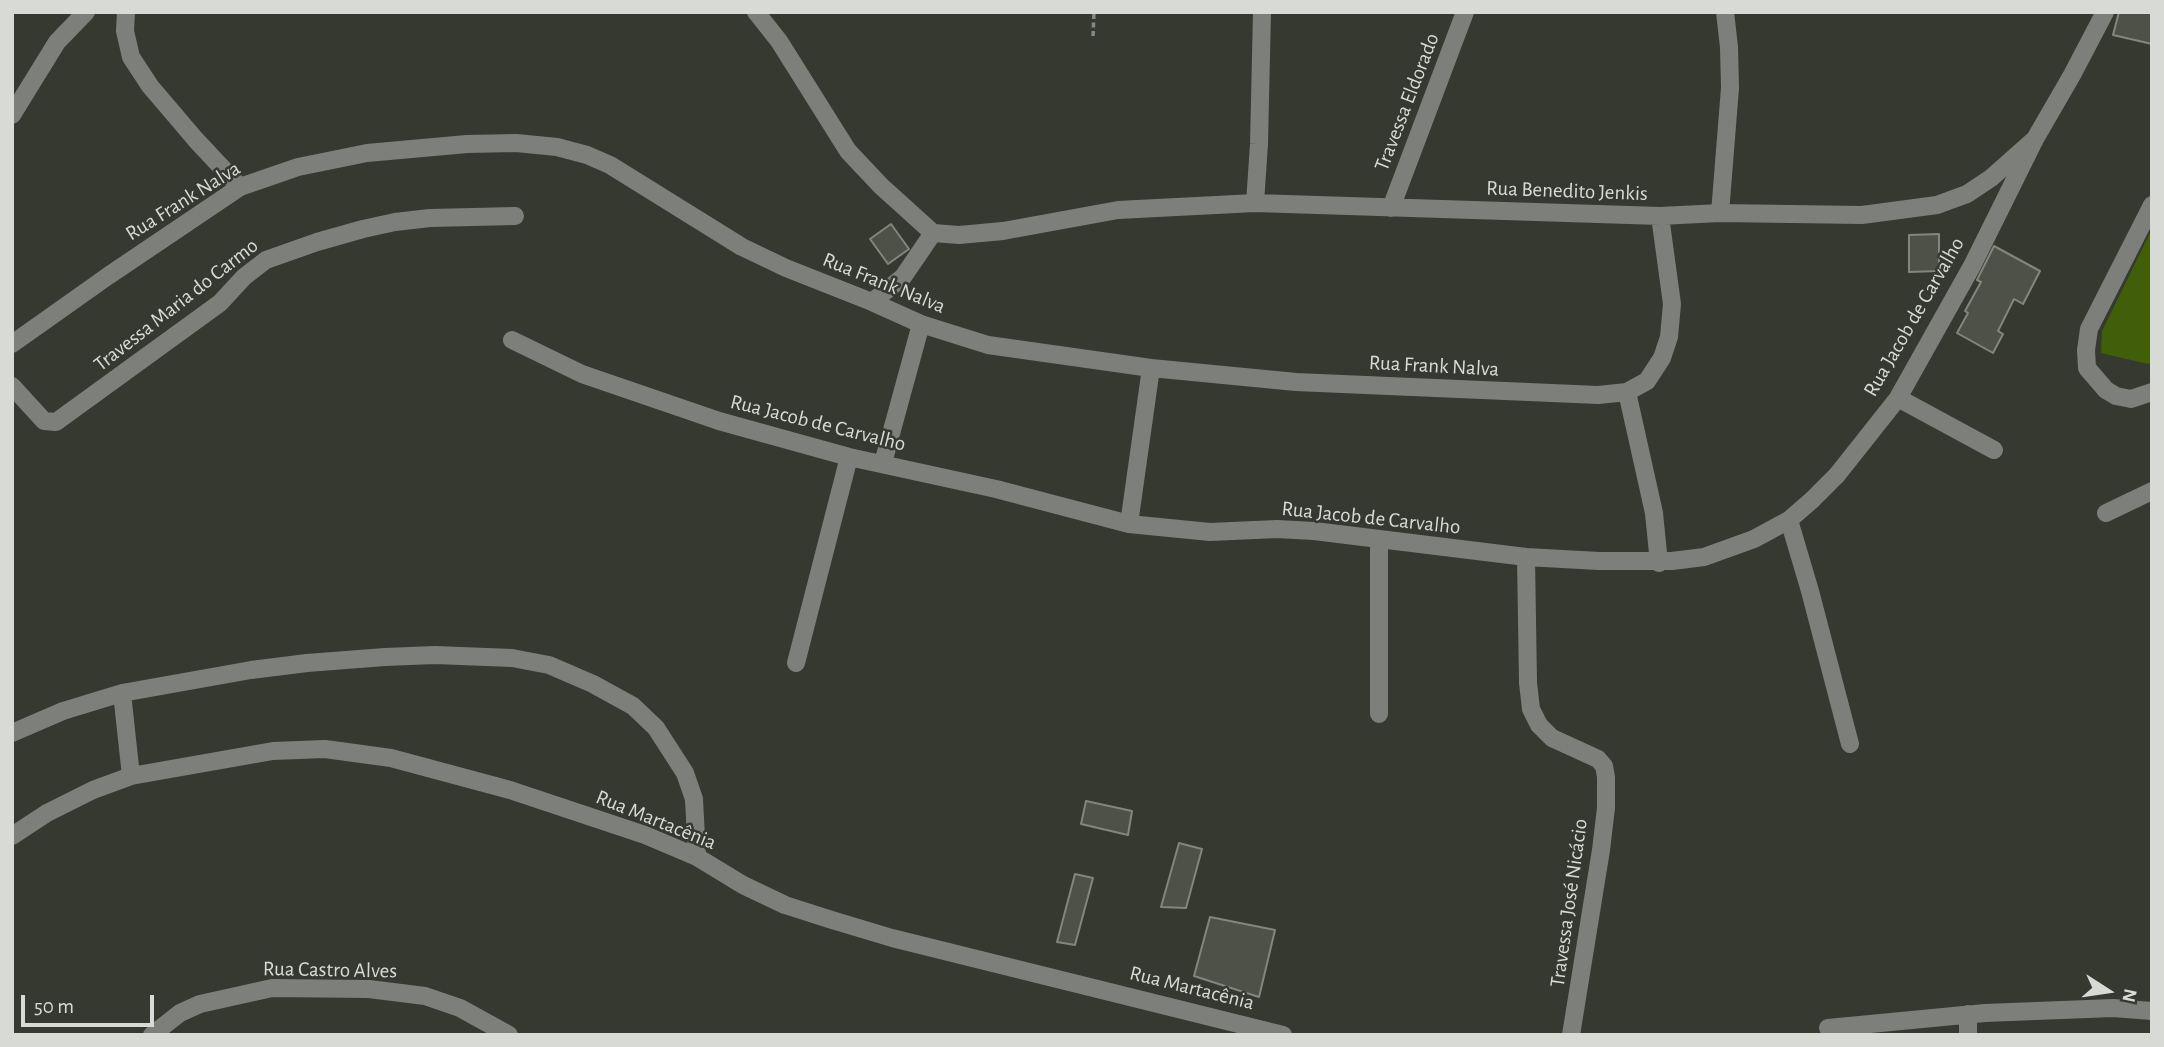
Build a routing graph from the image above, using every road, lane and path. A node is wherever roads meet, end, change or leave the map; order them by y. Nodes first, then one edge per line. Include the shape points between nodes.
1 (86, 12) edge
2 (126, 12) edge
3 (757, 12) edge
4 (1094, 12) edge
5 (1262, 12) edge
6 (1465, 12) edge
7 (1724, 12) edge
8 (2105, 12) edge
9 (1093, 36) dead end
10 (12, 115) edge
11 (2035, 139) junction
12 (240, 187) junction
13 (1255, 203) junction
14 (2152, 205) edge
15 (1391, 208) junction
16 (1720, 213) junction
17 (515, 216) dead end
18 (1660, 216) junction
19 (933, 233) junction
20 (873, 302) junction
21 (921, 324) junction
22 (512, 340) dead end
23 (12, 344) edge
24 (1151, 368) junction
25 (12, 386) edge
26 (1627, 392) junction
27 (2152, 393) edge
28 (1898, 398) junction
29 (1994, 450) dead end
30 (849, 457) junction
31 (883, 463) junction
32 (2152, 491) edge
33 (2106, 513) dead end
34 (1789, 520) junction
35 (1129, 523) junction
36 (1379, 540) junction
37 (1526, 557) junction
38 (1659, 563) junction
39 (796, 663) dead end
40 (122, 693) junction
41 (1379, 714) dead end
42 (12, 733) edge
43 (1850, 744) dead end
44 (131, 776) junction
45 (12, 836) edge
46 (696, 857) junction
47 (2152, 1011) edge
48 (1968, 1014) junction
49 (1828, 1028) dead end
50 (1255, 1031) edge
51 (152, 1035) edge
52 (509, 1035) edge
53 (1283, 1035) edge
54 (1571, 1035) edge
55 (1968, 1035) edge

1 - 10 street via 57,42
2 - 12 street via 131,57 195,140
3 - 19 street via 848,151
4 - 9 path
5 - 13 street
6 - 15 street, Travessa Eldorado
7 - 16 street via 1730,88
8 - 11 street, Rua Benedito Jenkis
11 - 16 street, Rua Benedito Jenkis via 1991,178 1967,194 1937,205 1862,215
11 - 28 street, Rua Jacob de Carvalho via 1972,266
12 - 20 street, Rua Frank Nalva via 298,167 367,153 467,144 556,147 610,165 742,247
12 - 23 street, Rua Frank Nalva
13 - 15 street, Rua Benedito Jenkis
13 - 19 street, Rua Benedito Jenkis via 1118,209 980,234
14 - 27 street via 2089,329 2085,350 2088,368 2116,397 2131,399
15 - 18 street, Rua Benedito Jenkis
16 - 18 street, Rua Benedito Jenkis
17 - 25 street, Travessa Maria do Carmo via 395,222 266,260 220,303 56,422 39,417
18 - 26 street via 1672,304 1670,337 1647,381
19 - 20 street via 903,277
20 - 21 street, Rua Frank Nalva
21 - 24 street, Rua Frank Nalva via 988,345
21 - 31 street
22 - 30 street, Rua Jacob de Carvalho via 582,374 719,421
24 - 26 street, Rua Frank Nalva via 1309,383 1552,394
24 - 35 street
26 - 38 street via 1654,513
28 - 29 street
28 - 34 street, Rua Jacob de Carvalho via 1836,475
30 - 31 street, Rua Jacob de Carvalho
30 - 39 street
31 - 35 street, Rua Jacob de Carvalho
32 - 33 street
34 - 38 street, Rua Jacob de Carvalho via 1726,551
34 - 43 street
35 - 36 street, Rua Jacob de Carvalho via 1210,532 1314,531
36 - 37 street, Rua Jacob de Carvalho
36 - 41 street
37 - 38 street, Rua Jacob de Carvalho
37 - 54 street, Travessa José Nicácio via 1531,709 1552,738 1598,759 1606,777 1601,850
40 - 42 street
40 - 44 street
40 - 46 street via 307,663 385,657 489,656 549,666 633,706 656,728 685,773 694,799
44 - 45 street, Rua Martacênia via 47,813
44 - 46 street, Rua Martacênia via 273,751 325,749 390,758 510,790
46 - 50 street, Rua Martacênia via 785,905 832,920
47 - 48 street
48 - 49 street
48 - 55 street
50 - 53 street, Rua Martacênia
51 - 52 street, Rua Castro Alves via 200,1004 272,988 369,989 425,996 460,1008

